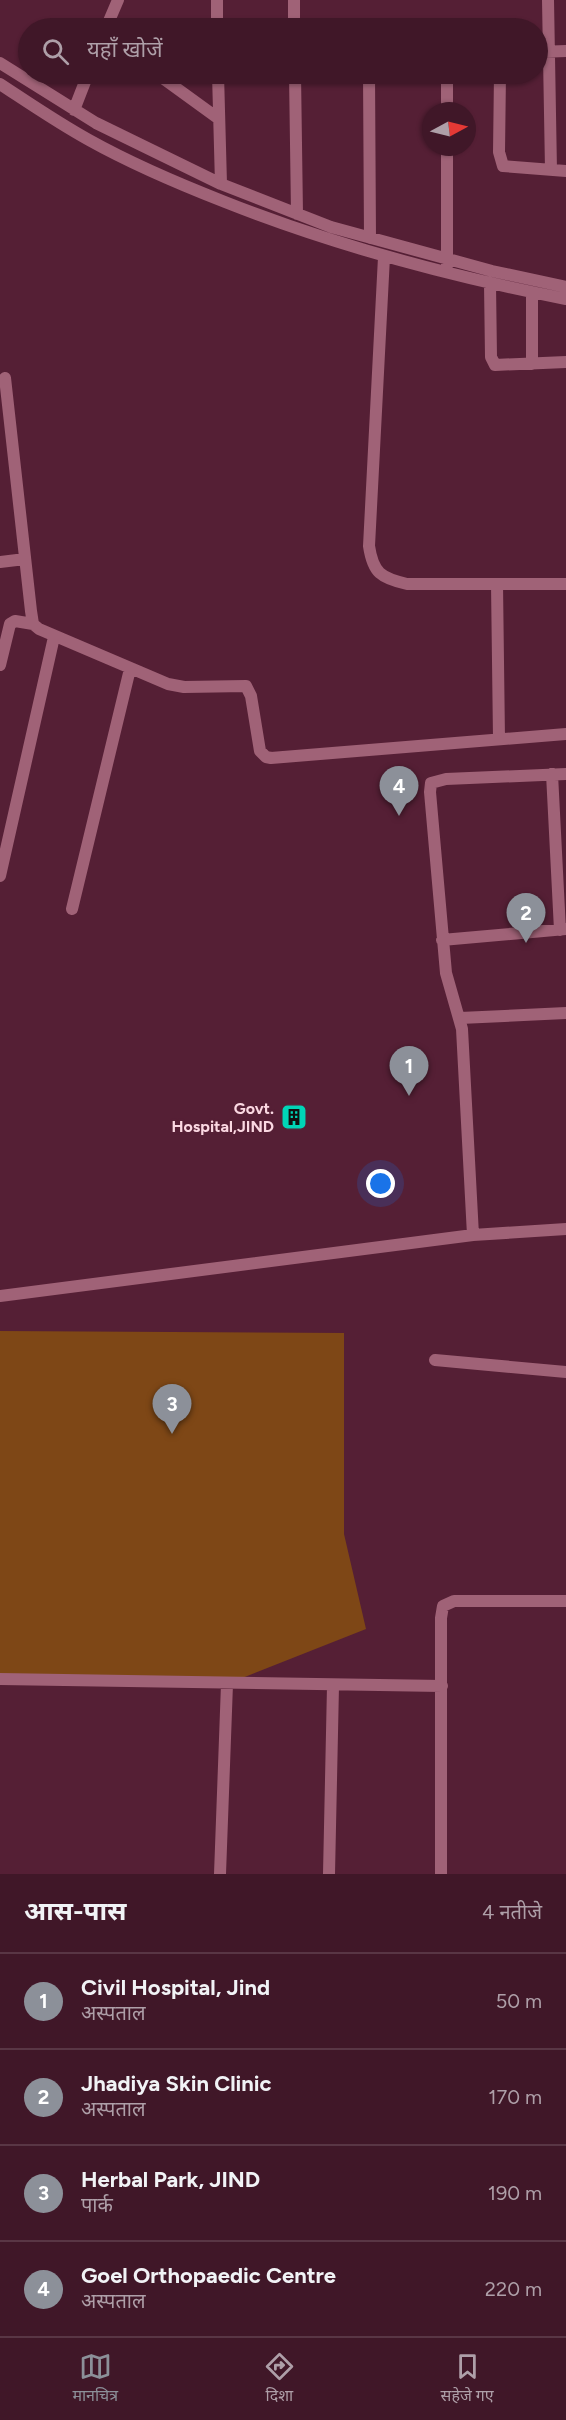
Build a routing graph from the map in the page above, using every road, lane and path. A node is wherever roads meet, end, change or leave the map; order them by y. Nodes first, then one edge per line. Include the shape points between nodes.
1 (118, 0) edge
2 (217, 0) edge
3 (294, 0) edge
4 (548, 0) edge
5 (110, 18) edge
6 (217, 18) edge
7 (294, 18) edge
8 (548, 51) edge
9 (551, 51) junction
10 (566, 51) edge
11 (0, 63) edge
12 (18, 74) edge
13 (0, 84) edge
14 (33, 84) edge
15 (84, 84) edge
16 (170, 84) edge
17 (218, 84) edge
18 (295, 84) edge
19 (369, 84) edge
20 (447, 84) edge
21 (500, 84) edge
22 (447, 102) edge
23 (74, 110) junction
24 (219, 120) junction
25 (447, 156) edge
26 (166, 157) junction
27 (551, 170) junction
28 (566, 171) edge
29 (159, 174) junction
30 (221, 184) junction
31 (297, 214) junction
32 (370, 238) junction
33 (384, 257) junction
34 (448, 260) junction
35 (445, 274) junction
36 (490, 284) junction
37 (566, 286) edge
38 (532, 293) junction
39 (566, 299) edge
40 (566, 362) edge
41 (532, 364) junction
42 (5, 378) dead end
43 (25, 559) junction
44 (0, 562) edge
45 (497, 584) junction
46 (566, 584) edge
47 (33, 624) junction
48 (54, 637) junction
49 (0, 665) edge
50 (130, 669) junction
51 (566, 734) edge
52 (499, 740) junction
53 (552, 774) junction
54 (566, 774) edge
55 (0, 876) edge
56 (72, 909) dead end
57 (563, 930) edge
58 (442, 940) junction
59 (566, 1013) edge
60 (460, 1018) junction
61 (566, 1229) edge
62 (473, 1235) junction
63 (0, 1296) edge
64 (435, 1360) dead end
65 (566, 1372) edge
66 (566, 1601) edge
67 (0, 1679) edge
68 (226, 1684) junction
69 (333, 1686) junction
70 (442, 1686) junction
71 (220, 1874) edge
72 (329, 1874) edge
73 (441, 1874) edge

1 - 5 street
2 - 6 street
3 - 7 street
4 - 9 street
8 - 9 street
9 - 10 street
9 - 27 street
11 - 12 street
13 - 29 street via 89,140
14 - 23 street
15 - 23 street
16 - 24 street
17 - 24 street
18 - 31 street
19 - 32 street
20 - 22 street
21 - 27 street via 503,166
23 - 26 street
24 - 30 street
25 - 34 street
26 - 29 street
26 - 30 street
27 - 28 street
29 - 33 street via 283,225
30 - 31 street
31 - 32 street
32 - 34 street
33 - 35 street
33 - 45 street via 371,561 380,574 407,584
34 - 35 street
34 - 37 street
35 - 36 street
36 - 38 street
36 - 41 street via 492,362
38 - 39 street
38 - 41 street
40 - 41 street
42 - 43 street
43 - 44 street
43 - 47 street
45 - 46 street
45 - 52 street
47 - 48 street
47 - 49 street via 10,624
48 - 50 street
48 - 55 street
50 - 52 street via 176,686 246,686 260,751 271,758
50 - 56 street
51 - 52 street
53 - 54 street
53 - 57 street
53 - 58 street via 431,783
57 - 58 street
58 - 60 street via 448,983
59 - 60 street
60 - 62 street
61 - 62 street
62 - 63 street
64 - 65 street
66 - 70 street via 448,1602 441,1618
67 - 68 street
68 - 69 street
68 - 71 street
69 - 70 street
69 - 72 street
70 - 73 street

